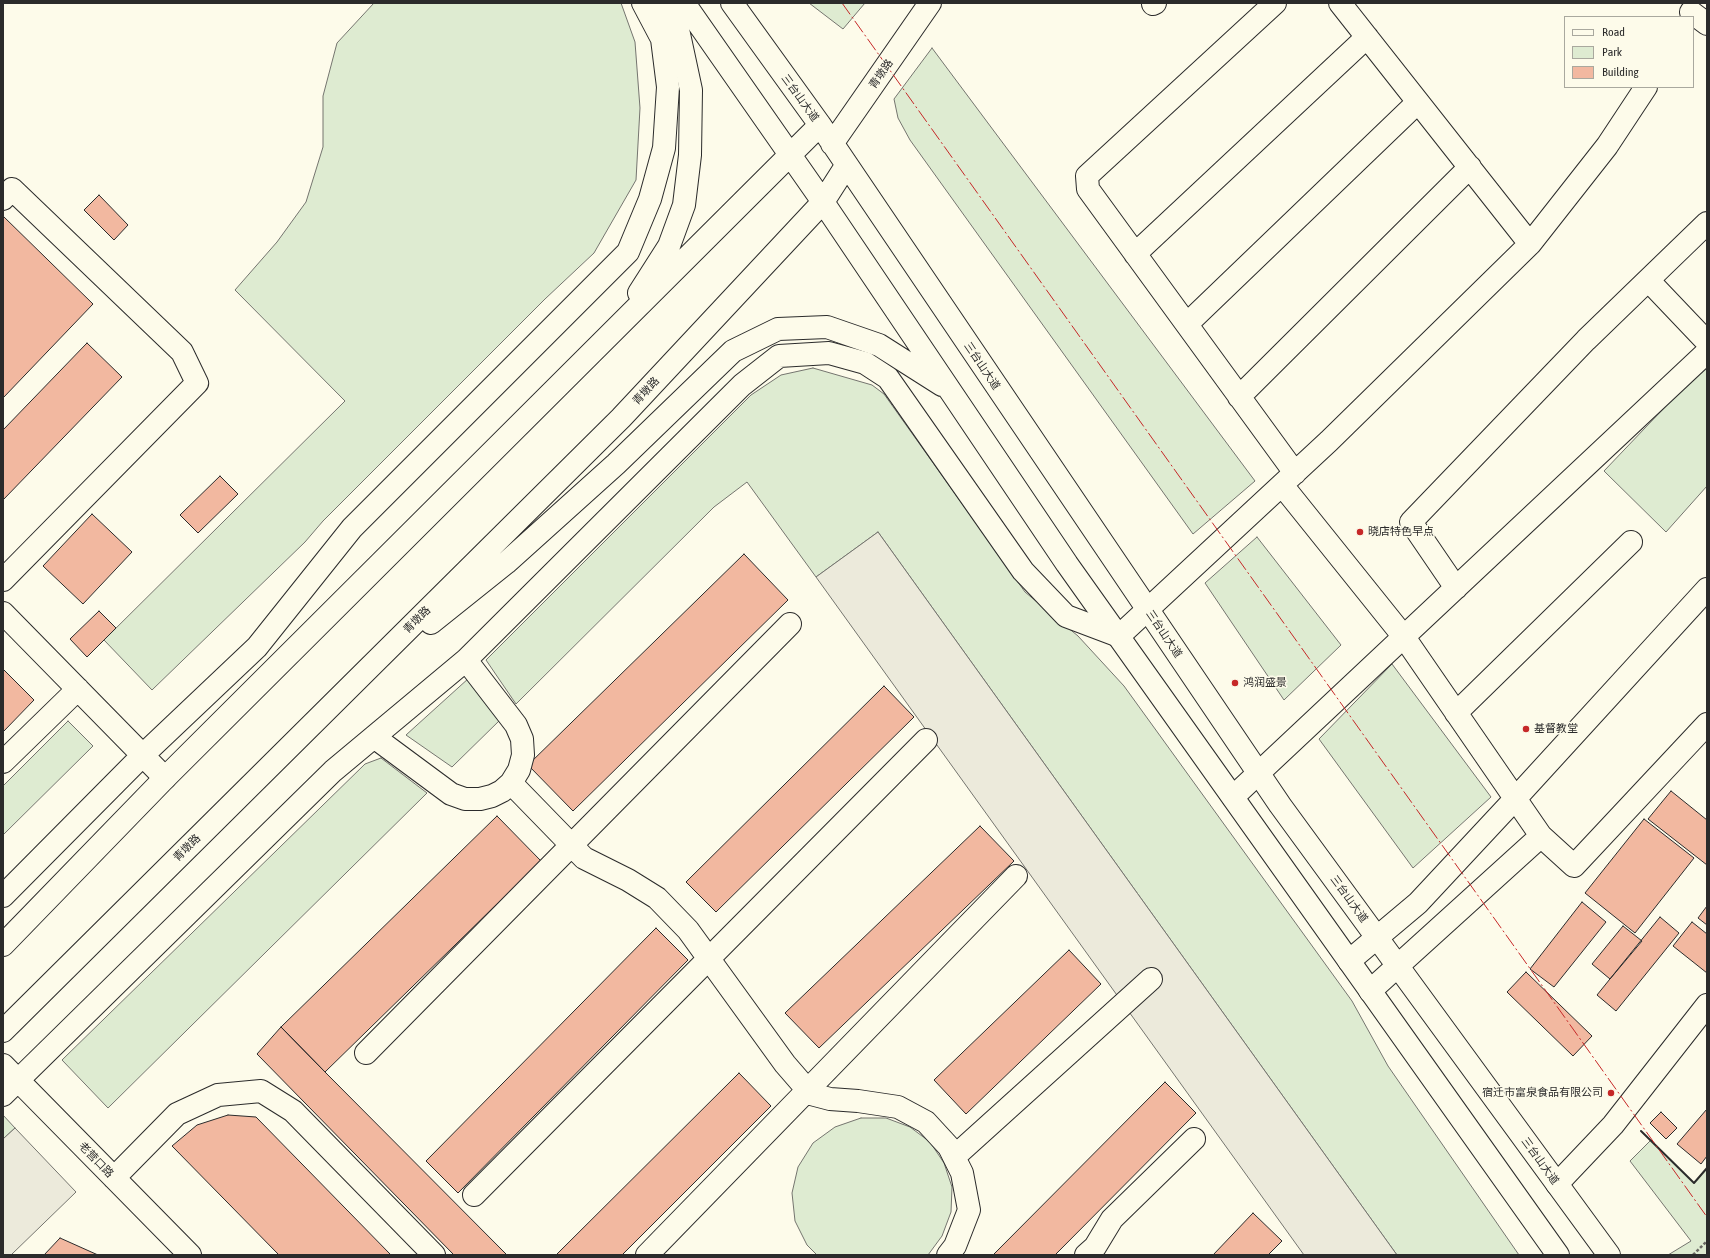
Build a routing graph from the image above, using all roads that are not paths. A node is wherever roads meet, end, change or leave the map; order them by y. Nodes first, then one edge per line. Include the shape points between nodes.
1 (643, 3) edge
2 (663, 3) edge
3 (684, 3) edge
4 (732, 3) edge
5 (930, 3) edge
6 (1275, 3) edge
7 (1340, 3) edge
8 (1367, 37) junction
9 (1645, 88) edge
10 (1418, 102) junction
11 (820, 125) junction
12 (832, 144) junction
13 (790, 156) junction
14 (846, 166) junction
15 (1470, 167) junction
16 (3, 199) edge
17 (823, 202) junction
18 (1707, 223) edge
19 (1530, 244) junction
20 (1136, 254) junction
21 (1648, 280) junction
22 (1187, 324) junction
23 (614, 330) junction
24 (1707, 342) edge
25 (1707, 352) edge
26 (950, 390) junction
27 (1239, 397) junction
28 (1288, 479) junction
29 (1632, 542) dead end
30 (3, 580) edge
31 (1456, 588) junction
32 (1707, 589) edge
33 (1147, 610) junction
34 (3, 613) edge
35 (790, 624) dead end
36 (1119, 636) junction
37 (1404, 637) junction
38 (466, 660) junction
39 (78, 689) junction
40 (347, 689) junction
41 (1456, 713) junction
42 (1707, 724) edge
43 (374, 737) junction
44 (926, 740) dead end
45 (143, 755) junction
46 (3, 762) edge
47 (1259, 773) junction
48 (166, 778) junction
49 (511, 783) junction
50 (1233, 797) junction
51 (1515, 799) junction
52 (1541, 836) junction
53 (571, 845) junction
54 (1016, 876) dead end
55 (3, 896) edge
56 (1377, 938) junction
57 (3, 945) edge
58 (708, 959) junction
59 (1349, 961) junction
60 (1398, 966) junction
61 (1151, 979) dead end
62 (1370, 991) junction
63 (1707, 1005) edge
64 (3, 1031) edge
65 (366, 1053) dead end
66 (3, 1065) edge
67 (11, 1088) edge
68 (808, 1090) junction
69 (1194, 1139) dead end
70 (954, 1157) junction
71 (114, 1178) junction
72 (1557, 1184) junction
73 (474, 1195) dead end
74 (190, 1255) edge
75 (434, 1255) edge
76 (647, 1255) edge
77 (948, 1255) edge
78 (1086, 1255) edge
79 (1558, 1255) edge
80 (1609, 1255) edge

1 - 45 main road via 662,39 668,87 664,148 650,199 628,252 352,528 257,647
2 - 23 main road via 678,34 692,90 690,155 684,205 669,246
3 - 13 main road
4 - 11 main road, 三台山大道
5 - 12 main road, 青墩路
6 - 20 main road via 1087,176 1088,189
7 - 8 main road
8 - 10 main road
8 - 20 main road
9 - 19 main road via 1607,146
10 - 15 main road
10 - 22 main road
11 - 12 main road, 三台山大道
11 - 13 main road
12 - 14 main road, 三台山大道
13 - 17 main road
13 - 23 main road
14 - 17 main road, 青墩路
14 - 33 main road, 三台山大道
15 - 19 main road
15 - 27 main road
16 - 30 main road via 12,189 182,352 197,383
17 - 26 main road
17 - 40 main road, 青墩路 via 621,418
18 - 21 main road
19 - 28 main road
20 - 22 main road
21 - 24 main road
21 - 31 main road via 1586,340 1411,522
22 - 27 main road
23 - 48 main road
25 - 31 main road
26 - 36 main road via 1067,564
26 - 40 main road via 879,345 827,327 778,329 759,338 733,351 616,464 506,564
27 - 28 main road
28 - 33 main road
28 - 37 main road
29 - 41 main road
31 - 37 main road
32 - 51 main road
33 - 36 main road
33 - 47 main road, 三台山大道
34 - 39 main road
35 - 53 main road
36 - 38 main road via 1066,616 1023,571 888,378 865,363 829,353 779,356 742,385
36 - 50 main road
37 - 41 main road
37 - 47 main road
38 - 43 main road
38 - 49 main road via 516,725 522,740 520,770
39 - 45 main road
39 - 46 main road
40 - 64 main road, 青墩路
41 - 51 main road
42 - 52 main road via 1574,866
43 - 49 main road via 451,794 465,799 492,796
43 - 67 main road via 333,771
44 - 58 main road
45 - 48 main road
45 - 55 main road
47 - 50 main road
47 - 56 main road, 三台山大道
48 - 57 main road
49 - 53 main road
50 - 59 main road
51 - 52 main road
51 - 56 main road via 1418,903
52 - 60 main road
53 - 58 main road via 584,858 657,898 688,930
53 - 65 main road
54 - 68 main road
56 - 59 main road
56 - 60 main road, 三台山大道
58 - 68 main road via 785,1064
58 - 73 main road
59 - 62 main road
60 - 62 main road
60 - 72 main road, 三台山大道
61 - 70 main road
62 - 79 main road
63 - 72 main road via 1613,1125
66 - 67 main road, 老营口路
67 - 71 main road, 老营口路
68 - 70 main road via 812,1094 830,1099 898,1107 926,1122 950,1146
68 - 76 main road
69 - 78 main road via 1112,1219
70 - 77 main road via 962,1173 969,1210 955,1246
71 - 74 main road, 老营口路
71 - 75 main road via 177,1114 218,1095 261,1091 293,1111
72 - 80 main road, 三台山大道

